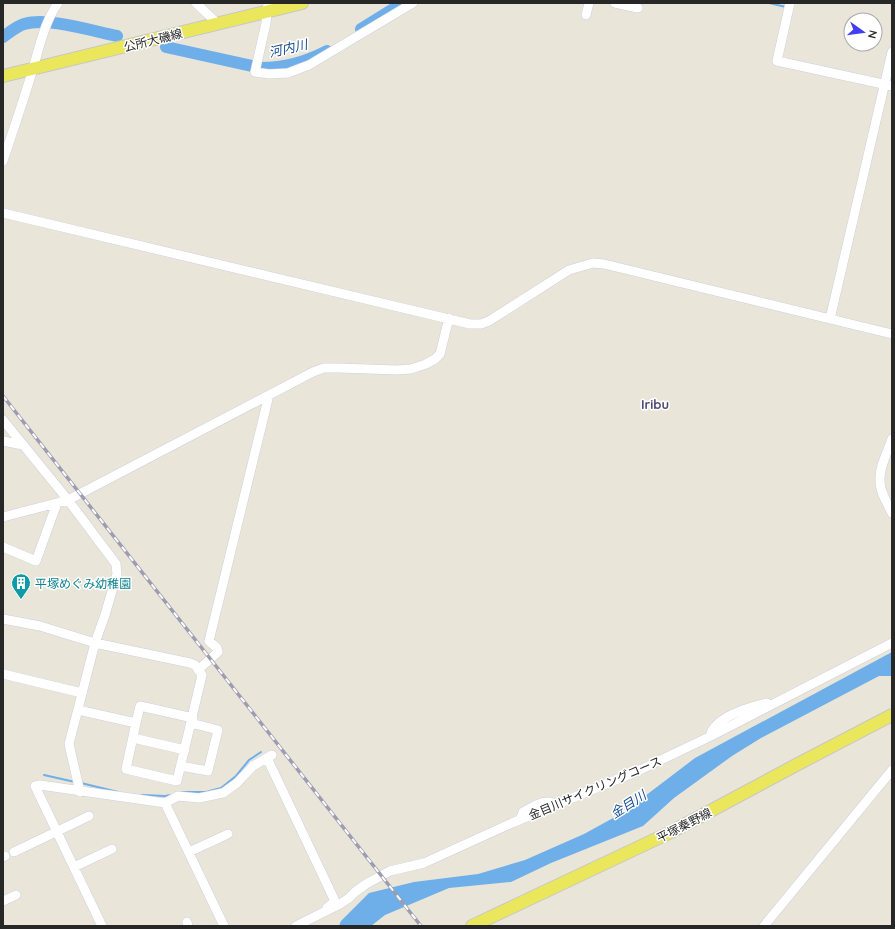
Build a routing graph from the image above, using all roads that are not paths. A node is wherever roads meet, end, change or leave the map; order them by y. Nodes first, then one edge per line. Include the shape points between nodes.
1 (58, 3) edge
2 (196, 3) edge
3 (302, 3) edge
4 (413, 3) edge
5 (589, 3) edge
6 (615, 3) edge
7 (790, 3) edge
8 (267, 7) edge
9 (638, 8) dead end
10 (586, 15) dead end
11 (218, 24) junction
12 (892, 52) edge
13 (34, 68) junction
14 (3, 76) edge
15 (888, 85) edge
16 (3, 161) edge
17 (3, 213) edge
18 (449, 318) junction
19 (830, 319) junction
20 (892, 334) edge
21 (269, 395) junction
22 (3, 420) edge
23 (892, 439) edge
24 (3, 441) edge
25 (23, 446) junction
26 (68, 500) junction
27 (57, 503) junction
28 (892, 513) edge
29 (3, 517) edge
30 (3, 547) edge
31 (3, 619) edge
32 (892, 642) edge
33 (95, 643) junction
34 (198, 670) junction
35 (3, 674) edge
36 (82, 693) junction
37 (78, 710) junction
38 (892, 715) edge
39 (192, 720) junction
40 (136, 723) junction
41 (133, 738) junction
42 (185, 750) junction
43 (181, 766) junction
44 (892, 770) edge
45 (80, 792) junction
46 (165, 803) junction
47 (89, 816) dead end
48 (57, 832) junction
49 (228, 834) dead end
50 (112, 848) dead end
51 (189, 852) junction
52 (7, 855) edge
53 (74, 867) junction
54 (16, 895) dead end
55 (3, 901) edge
56 (320, 914) junction
57 (102, 926) edge
58 (224, 926) edge
59 (296, 926) edge
60 (472, 926) edge
61 (764, 926) edge

1 - 13 street via 49,18
2 - 11 street
3 - 8 main road, 公所大磯線
4 - 8 street via 309,65 288,73 255,72
5 - 10 street
6 - 9 street
7 - 15 street via 778,61
8 - 11 main road, 公所大磯線
11 - 13 main road, 公所大磯線
12 - 15 street
13 - 14 main road, 公所大磯線
13 - 16 street
15 - 19 street
17 - 18 street
18 - 19 street via 470,324 489,321 569,270 593,263
18 - 21 street via 440,354 426,364 397,370 324,368
19 - 20 street
21 - 26 street
21 - 34 street via 209,641 218,652
22 - 25 street
23 - 28 street via 881,469 880,481
24 - 25 street
25 - 26 street
26 - 27 street
26 - 33 street via 116,564 117,574
27 - 29 street
27 - 30 street via 36,561
31 - 33 street via 40,626
32 - 56 street, 金目川サイクリングコース via 778,701 738,711 714,726 710,736 661,759 656,757 639,763 624,770 621,777 556,805 547,801 523,812 521,819 457,848 450,847 435,852 419,864 390,871
33 - 34 street via 190,663
33 - 36 street
34 - 39 street via 202,675
35 - 36 street
36 - 37 street
37 - 40 street
37 - 45 street via 69,744
38 - 60 main road, 平塚秦野線 via 671,832
39 - 40 street via 140,706
39 - 42 street
39 - 43 street via 218,730 208,772
40 - 41 street
41 - 42 street
41 - 43 street via 126,769 177,781
42 - 43 street
44 - 61 street
45 - 46 street
45 - 48 street via 35,786
46 - 51 street
46 - 56 street via 178,796 199,798 223,793 253,766 270,756 334,899 334,902
47 - 48 street
48 - 52 street
48 - 53 street
49 - 51 street
50 - 53 street
51 - 58 street
53 - 57 street
54 - 55 street
56 - 59 street

